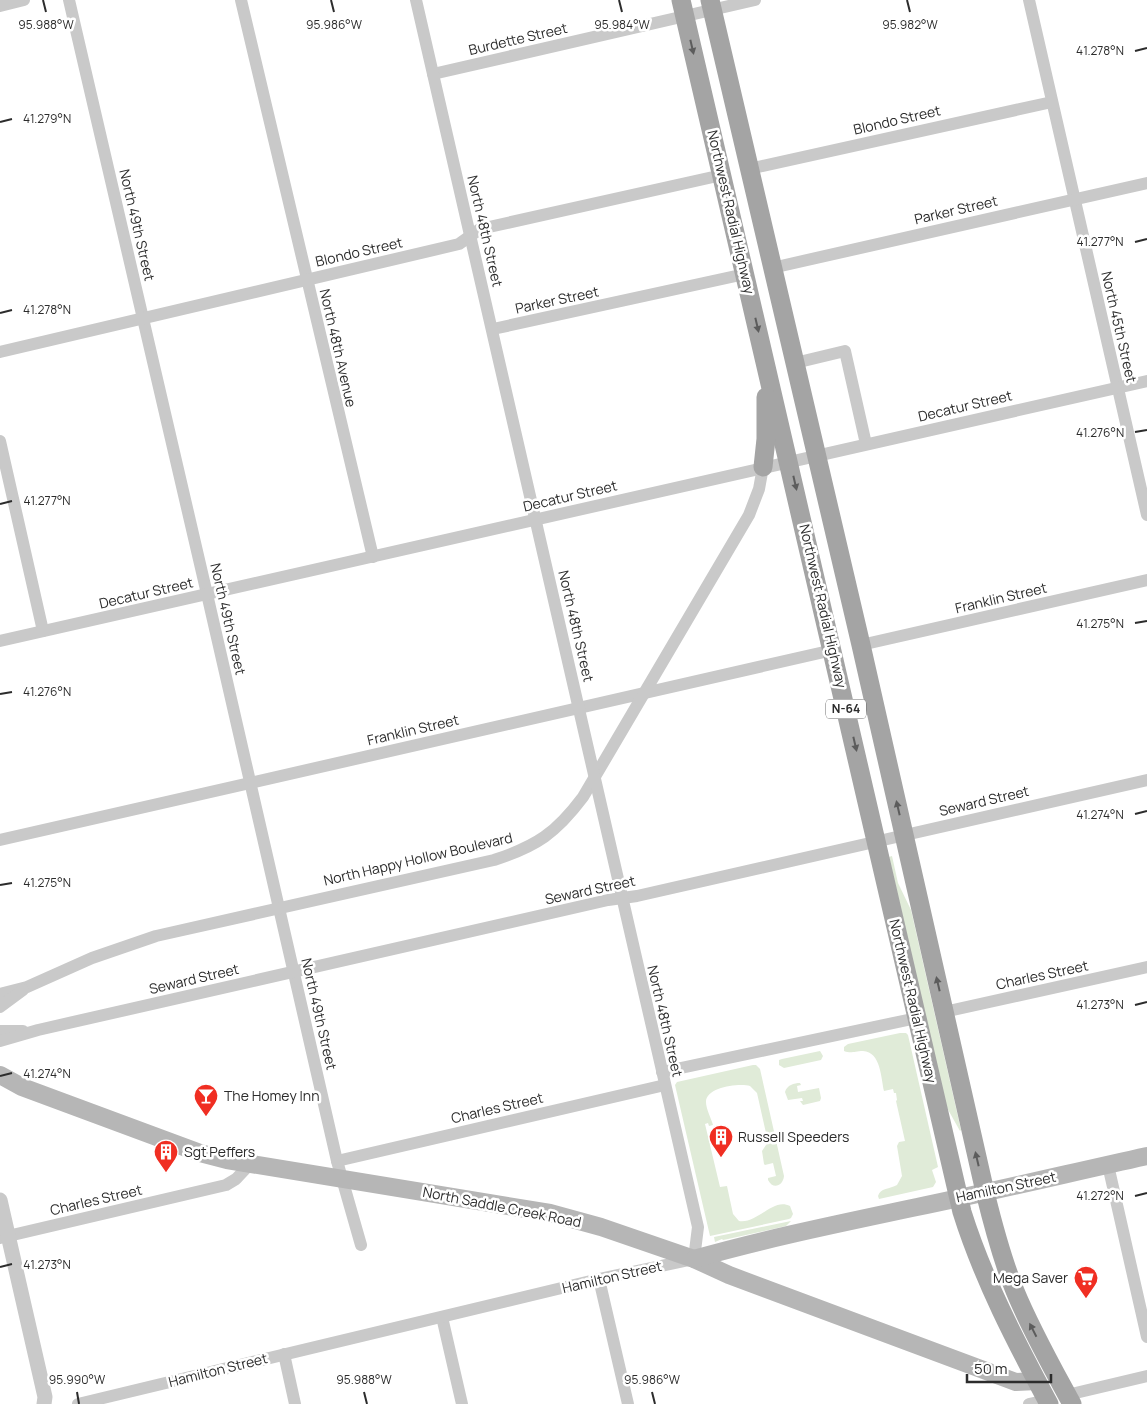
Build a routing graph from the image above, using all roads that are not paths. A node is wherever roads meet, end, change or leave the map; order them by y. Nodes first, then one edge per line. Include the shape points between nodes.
1 (24, 0) edge
2 (68, 0) edge
3 (241, 0) edge
4 (416, 0) edge
5 (754, 0) edge
6 (1029, 0) edge
7 (711, 5) edge
8 (0, 6) edge
9 (683, 8) edge
10 (433, 74) junction
11 (1052, 102) junction
12 (749, 169) junction
13 (722, 175) junction
14 (1147, 183) edge
15 (1075, 199) junction
16 (471, 236) junction
17 (772, 268) junction
18 (745, 274) junction
19 (306, 280) junction
20 (143, 318) junction
21 (492, 329) junction
22 (0, 352) edge
23 (764, 356) junction
24 (795, 363) junction
25 (1147, 381) edge
26 (1118, 388) junction
27 (0, 441) edge
28 (866, 444) junction
29 (816, 456) junction
30 (790, 461) junction
31 (763, 467) junction
32 (1147, 515) edge
33 (536, 519) junction
34 (372, 556) junction
35 (1147, 580) edge
36 (207, 594) junction
37 (43, 632) junction
38 (0, 641) edge
39 (861, 645) junction
40 (833, 650) junction
41 (645, 692) junction
42 (579, 707) junction
43 (595, 776) junction
44 (1147, 780) edge
45 (251, 783) junction
46 (904, 834) junction
47 (0, 840) edge
48 (877, 842) junction
49 (622, 898) junction
50 (279, 907) junction
51 (1147, 967) edge
52 (294, 972) junction
53 (26, 987) junction
54 (0, 994) edge
55 (0, 1007) edge
56 (944, 1012) junction
57 (917, 1018) junction
58 (38, 1030) junction
59 (0, 1031) edge
60 (0, 1042) edge
61 (0, 1062) edge
62 (662, 1072) junction
63 (0, 1075) edge
64 (665, 1085) junction
65 (42, 1093) junction
66 (1147, 1156) edge
67 (337, 1161) junction
68 (250, 1164) junction
69 (1108, 1165) junction
70 (343, 1179) junction
71 (985, 1192) junction
72 (959, 1198) junction
73 (0, 1200) edge
74 (4, 1237) edge
75 (361, 1244) dead end
76 (694, 1259) junction
77 (599, 1280) junction
78 (442, 1317) junction
79 (1147, 1337) edge
80 (284, 1354) junction
81 (1147, 1376) edge
82 (1037, 1382) junction
83 (129, 1398) edge
84 (1070, 1400) edge
85 (1042, 1403) edge
86 (44, 1404) edge
87 (78, 1404) edge
88 (295, 1404) edge
89 (462, 1404) edge
90 (628, 1404) edge

1 - 8 street
2 - 20 street, North 49th Street
3 - 19 street, North 48th Avenue
4 - 10 street, North 48th Street
5 - 7 street, Burdette Street
6 - 11 street, North 45th Street
7 - 9 street, Burdette Street
7 - 12 main road, Northwest Radial Highway / N-64
9 - 10 street, Burdette Street
9 -> 13 main road, Northwest Radial Highway / N-64
10 - 16 street, North 48th Street
11 - 12 street, Blondo Street
11 - 15 street, North 45th Street
12 - 17 main road, Northwest Radial Highway / N-64
13 - 16 street, Blondo Street via 480,229
13 - 18 main road, Northwest Radial Highway / N-64
14 - 15 street, Parker Street
15 - 17 street, Parker Street
15 - 26 street, North 45th Street
16 - 19 street, Blondo Street via 459,244
16 - 21 street, North 48th Street
17 - 24 main road, Northwest Radial Highway / N-64
18 - 21 street, Parker Street
18 -> 23 main road, Northwest Radial Highway / N-64
19 - 20 street, Blondo Street
19 - 34 street, North 48th Avenue
20 - 22 street, Blondo Street
20 - 36 street, North 49th Street
21 - 33 street, North 48th Street
23 - 30 main road, Northwest Radial Highway / N-64
23 - 31 main road via 767,429
24 - 28 street via 845,351
24 - 29 main road, Northwest Radial Highway / N-64
25 - 26 street, Decatur Street
26 - 28 street, Decatur Street
26 - 32 street, North 45th Street
27 - 37 street
28 - 29 street, Decatur Street
29 - 30 street, Decatur Street
29 - 39 main road, Northwest Radial Highway / N-64
30 - 31 street, Decatur Street
30 -> 40 main road, Northwest Radial Highway / N-64
31 - 33 street, Decatur Street
31 - 41 street, North Happy Hollow Boulevard via 749,515
33 - 34 street, Decatur Street
33 - 42 street, North 48th Street
34 - 36 street, Decatur Street
35 - 39 street, Franklin Street
36 - 37 street, Decatur Street
36 - 45 street, North 49th Street
37 - 38 street, Decatur Street
46 -> 39 main road, Northwest Radial Highway / N-64
40 - 41 street, Franklin Street
40 -> 48 main road, Northwest Radial Highway / N-64
41 - 42 street, Franklin Street
41 - 43 street, North Happy Hollow Boulevard
42 - 43 street, North 48th Street
42 - 45 street, Franklin Street
43 - 49 street, North 48th Street
43 - 50 street, North Happy Hollow Boulevard via 561,824 516,853
44 - 46 street, Seward Street
45 - 47 street, Franklin Street
45 - 50 street, North 49th Street
46 - 48 street, Seward Street
56 -> 46 main road, Northwest Radial Highway / N-64
48 - 49 street, Seward Street
48 - 57 main road, Northwest Radial Highway / N-64
49 - 52 street, Seward Street
49 - 62 street, North 48th Street
50 - 52 street, North 49th Street
50 - 53 street, North Happy Hollow Boulevard via 133,943
51 - 56 street, Charles Street
52 - 58 street, Seward Street
52 - 67 street, North 49th Street
53 - 54 street, North Happy Hollow Boulevard
53 - 55 street, North Happy Hollow Boulevard
71 -> 56 main road, Northwest Radial Highway / N-64
57 - 62 street
57 - 72 main road, Northwest Radial Highway / N-64
58 - 59 street, Seward Street
58 - 60 street, Seward Street
61 - 65 main road, North Saddle Creek Road
62 - 64 street, North 48th Street
63 - 65 main road, North Saddle Creek Road
64 - 67 street, Charles Street
64 - 76 street, North 48th Street via 698,1227
65 - 68 main road, North Saddle Creek Road via 200,1153
66 - 69 main road, Hamilton Street
67 - 70 street, North 49th Street
68 - 70 main road, North Saddle Creek Road
68 - 74 street, Charles Street via 226,1185
69 - 71 main road, Hamilton Street
69 - 79 street
70 - 75 street, North 49th Street
70 - 76 main road, North Saddle Creek Road via 550,1213
71 - 72 main road, Hamilton Street
84 -> 71 main road, Northwest Radial Highway / N-64 via 1031,1327 1004,1263
72 - 76 main road, Hamilton Street
72 - 82 main road, Northwest Radial Highway / N-64 via 982,1268
73 - 74 street
74 - 86 street via 45,1397
76 - 77 street, Hamilton Street
76 - 82 main road, North Saddle Creek Road via 1016,1382
77 - 78 street, Hamilton Street
77 - 90 street
78 - 80 street, Hamilton Street
78 - 89 street
80 - 83 street, Hamilton Street
80 - 88 street
81 - 84 street
82 - 85 main road, Northwest Radial Highway / N-64
83 - 87 street, Hamilton Street

